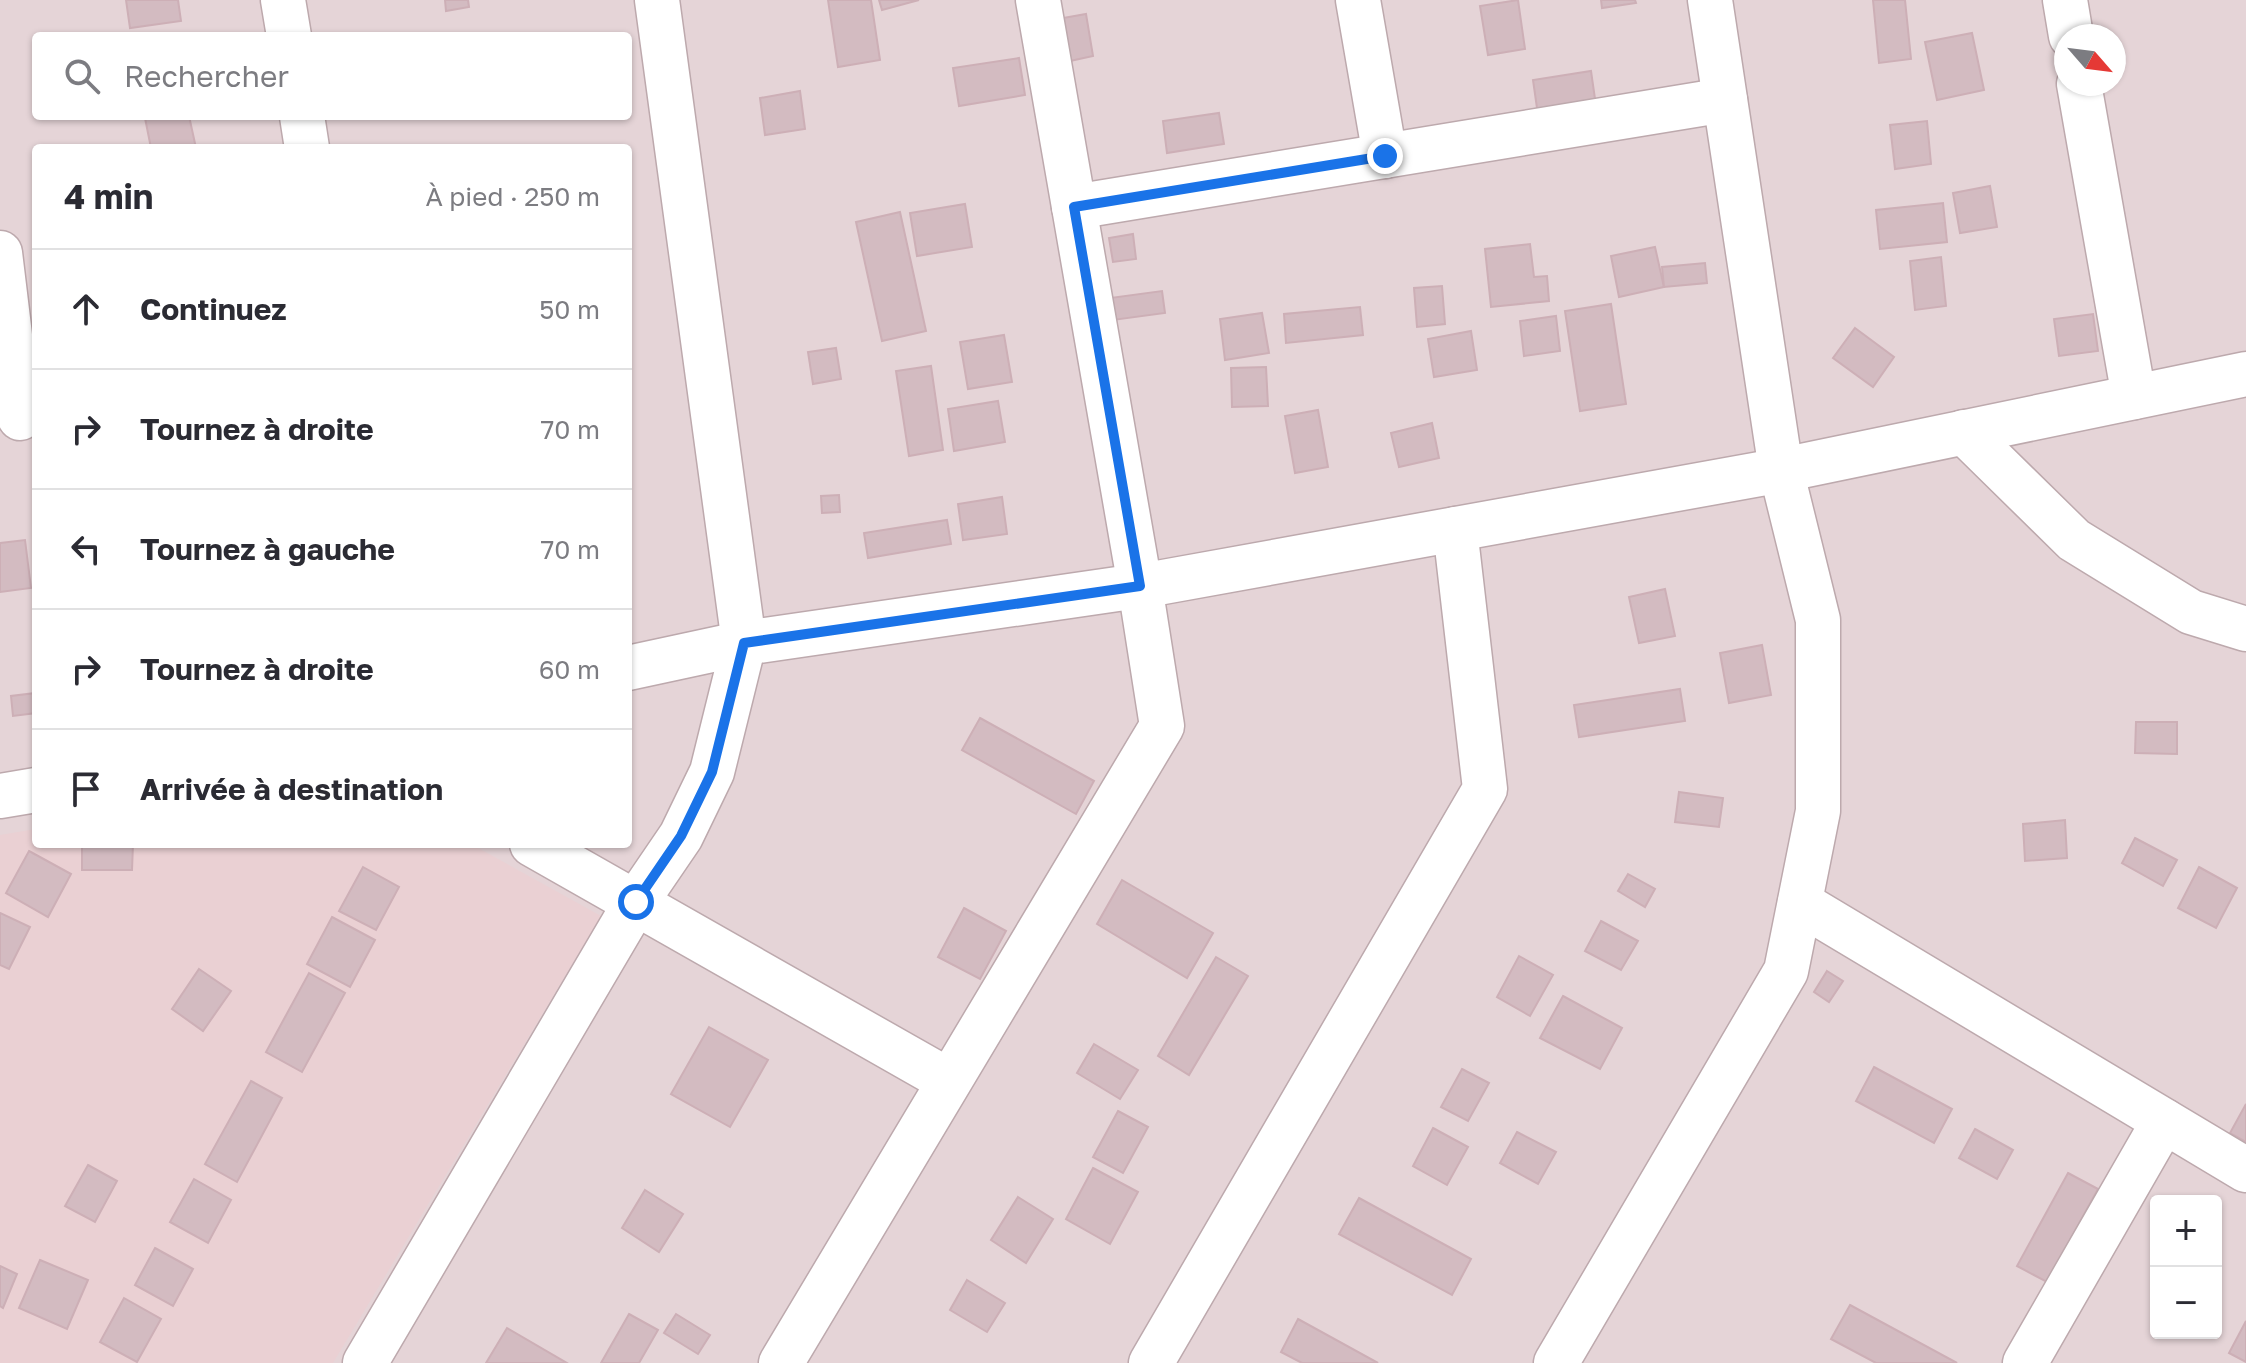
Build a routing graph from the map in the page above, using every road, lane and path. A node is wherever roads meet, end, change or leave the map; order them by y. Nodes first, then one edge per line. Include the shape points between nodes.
1 (283, 0) edge
2 (657, 0) edge
3 (1038, 0) edge
4 (1358, 0) edge
5 (1710, 0) edge
6 (2065, 0) edge
7 (2069, 24) edge
8 (288, 32) edge
9 (2081, 96) edge
10 (1725, 100) junction
11 (303, 120) edge
12 (306, 144) edge
13 (1385, 156) junction
14 (1074, 207) junction
15 (0, 253) edge
16 (2246, 374) edge
17 (2134, 397) junction
18 (19, 418) edge
19 (1964, 432) junction
20 (1781, 470) junction
21 (1455, 529) junction
22 (1140, 586) junction
23 (2246, 629) edge
24 (744, 643) junction
25 (632, 667) edge
26 (32, 791) edge
27 (0, 796) edge
28 (539, 848) edge
29 (636, 902) junction
30 (1800, 903) junction
31 (949, 1081) junction
32 (2164, 1121) junction
33 (2246, 1170) edge
34 (365, 1363) edge
35 (781, 1363) edge
36 (1151, 1363) edge
37 (1556, 1363) edge
38 (2025, 1363) edge

1 - 8 street
2 - 24 street
3 - 14 street
4 - 13 street
5 - 10 street
6 - 7 street
9 - 17 street
10 - 13 street
10 - 20 street
11 - 12 street
13 - 14 street
14 - 22 street
15 - 18 street
16 - 17 street
17 - 19 street
19 - 20 street
19 - 23 street via 2074,540 2191,612
20 - 21 street
20 - 30 street via 1818,620 1818,811
21 - 22 street
21 - 36 street via 1485,789
22 - 24 street
22 - 31 street via 1162,726
24 - 25 street
24 - 29 street via 712,772 681,836
26 - 27 street
28 - 29 street
29 - 31 street
29 - 34 street
30 - 32 street
30 - 37 street via 1786,971
31 - 35 street
32 - 33 street
32 - 38 street

